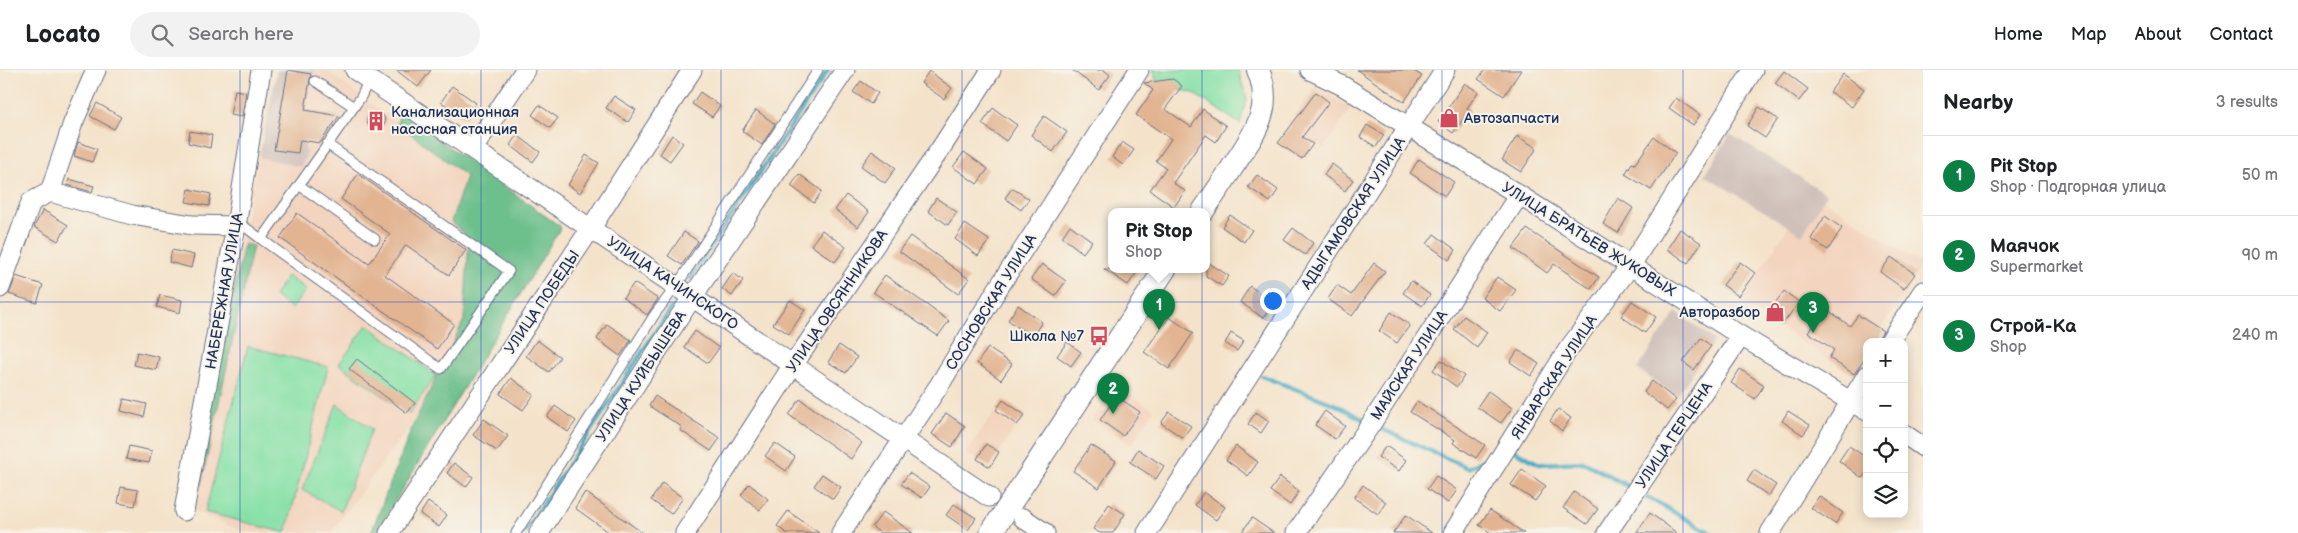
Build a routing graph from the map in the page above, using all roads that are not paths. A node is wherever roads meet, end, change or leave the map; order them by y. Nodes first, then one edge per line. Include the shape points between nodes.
1 (96, 70) edge
2 (261, 70) edge
3 (525, 70) edge
4 (692, 70) edge
5 (818, 70) edge
6 (845, 70) edge
7 (991, 70) edge
8 (1139, 70) edge
9 (1258, 70) edge
10 (1310, 70) edge
11 (1445, 70) edge
12 (1753, 70) edge
13 (366, 73) edge
14 (315, 81) dead end
15 (354, 107) junction
16 (1408, 127) junction
17 (327, 144) junction
18 (473, 148) junction
19 (299, 185) junction
20 (50, 192) junction
21 (1519, 195) junction
22 (1205, 208) edge
23 (236, 226) junction
24 (591, 228) junction
25 (262, 239) junction
26 (375, 239) dead end
27 (1631, 265) junction
28 (1162, 273) edge
29 (677, 285) junction
30 (0, 288) edge
31 (1923, 291) edge
32 (693, 296) junction
33 (1741, 336) junction
34 (1892, 338) edge
35 (793, 365) junction
36 (1863, 381) edge
37 (1849, 400) junction
38 (1863, 409) edge
39 (1908, 437) edge
40 (903, 438) junction
41 (1923, 447) edge
42 (989, 497) dead end
43 (184, 511) dead end
44 (1022, 518) dead end
45 (389, 533) edge
46 (516, 533) edge
47 (539, 533) edge
48 (686, 533) edge
49 (841, 533) edge
50 (991, 533) edge
51 (1045, 533) edge
52 (1147, 533) edge
53 (1296, 533) edge
54 (1452, 533) edge
55 (1606, 533) edge
56 (1770, 533) edge

1 - 20 street via 73,123
2 - 23 street, НАБЕРЕЖНАЯ УЛИЦА
3 - 18 street
4 - 24 street, УЛИЦА ПОБЕДЫ
5 - 29 lane
6 - 32 street, УЛИЦА КУЙБЫШЕВА
7 - 35 street, УЛИЦА ОВСЯННИКОВА
8 - 40 street, СОСНОВСКАЯ УЛИЦА
9 - 22 street via 1264,101 1257,130
10 - 16 street, УЛИЦА БРАТЬЕВ ЖУКОВЫХ via 1343,86
11 - 16 street, АДЫГАМОВСКАЯ УЛИЦА
12 - 27 street, ЯНВАРСКАЯ УЛИЦА
13 - 15 lane via 361,97
13 - 18 street, УЛИЦА КАЧИНСКОГО
14 - 15 lane
15 - 17 lane
16 - 21 street, УЛИЦА БРАТЬЕВ ЖУКОВЫХ
16 - 52 street, АДЫГАМОВСКАЯ УЛИЦА
17 - 19 lane
17 - 25 lane via 509,271 441,369 345,305
18 - 24 street, УЛИЦА КАЧИНСКОГО
19 - 25 lane
19 - 26 lane
20 - 23 street via 132,215 192,225
20 - 30 street via 32,202
21 - 27 street, УЛИЦА БРАТЬЕВ ЖУКОВЫХ
21 - 53 street, МАЙСКАЯ УЛИЦА via 1371,424
23 - 25 lane via 245,227
23 - 43 street, НАБЕРЕЖНАЯ УЛИЦА
24 - 29 street, УЛИЦА КАЧИНСКОГО
24 - 45 street, УЛИЦА ПОБЕДЫ
27 - 33 street, УЛИЦА БРАТЬЕВ ЖУКОВЫХ
27 - 54 street, ЯНВАРСКАЯ УЛИЦА via 1567,351
28 - 50 street
29 - 32 street, УЛИЦА КАЧИНСКОГО
29 - 46 lane via 655,314
31 - 34 street
32 - 35 street, УЛИЦА КАЧИНСКОГО
32 - 47 street, УЛИЦА КУЙБЫШЕВА
33 - 37 street, УЛИЦА БРАТЬЕВ ЖУКОВЫХ
33 - 55 street, УЛИЦА ГЕРЦЕНА
35 - 40 street, УЛИЦА КАЧИНСКОГО
35 - 48 street, УЛИЦА ОВСЯННИКОВА
36 - 37 street
37 - 38 street, УЛИЦА БРАТЬЕВ ЖУКОВЫХ
37 - 56 street
39 - 41 street
40 - 42 street, УЛИЦА КАЧИНСКОГО
40 - 49 street, СОСНОВСКАЯ УЛИЦА
44 - 51 street

